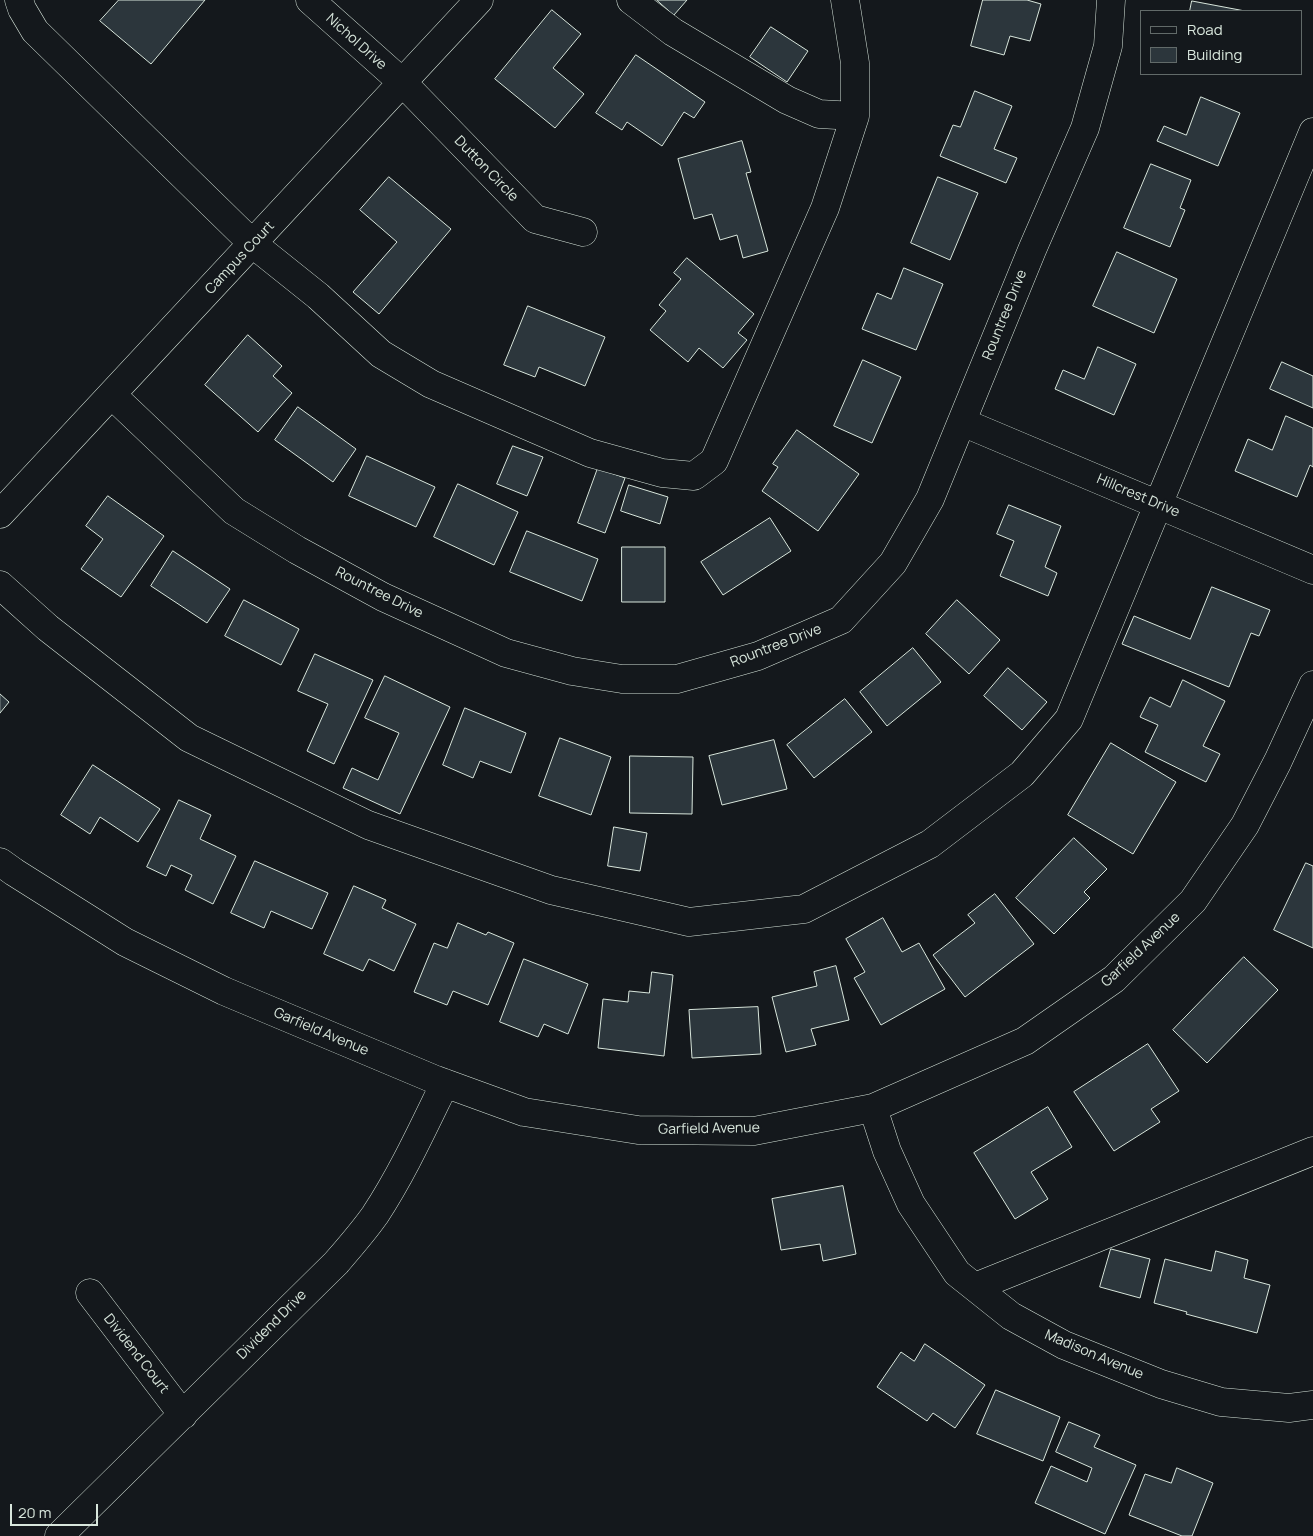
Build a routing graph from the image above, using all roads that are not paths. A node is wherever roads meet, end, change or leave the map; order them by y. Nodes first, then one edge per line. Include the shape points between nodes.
1 (19, 0) edge
2 (310, 0) edge
3 (479, 0) edge
4 (631, 0) edge
5 (845, 0) edge
6 (1111, 0) edge
7 (403, 83) junction
8 (855, 116) junction
9 (1313, 132) edge
10 (583, 232) dead end
11 (253, 244) junction
12 (112, 396) junction
13 (962, 422) junction
14 (1158, 505) junction
15 (0, 514) edge
16 (1313, 570) edge
17 (0, 585) edge
18 (1313, 685) edge
19 (0, 862) edge
20 (445, 1083) junction
21 (873, 1108) junction
22 (1313, 1151) edge
23 (975, 1287) junction
24 (90, 1292) dead end
25 (1313, 1405) edge
26 (183, 1415) junction
27 (58, 1536) edge

1 - 11 street via 35,31
2 - 7 street, Nichol Drive
3 - 7 street, Campus Court
4 - 8 street via 673,32 787,100 820,114
5 - 8 street via 855,63
6 - 13 street, Rountree Drive via 1108,46 1085,128
7 - 10 street, Dutton Circle via 535,219
7 - 11 street, Campus Court
8 - 11 street via 825,208 714,461 694,476 662,473 590,453 431,384 381,354 318,296
9 - 14 street
11 - 12 street, Campus Court
12 - 13 street, Rountree Drive via 234,511 297,550 383,597 506,653 572,671 622,679 678,679 758,656 841,620 893,563 930,499
12 - 15 street, Campus Court
13 - 14 street, Hillcrest Drive
14 - 16 street, Hillcrest Drive
14 - 17 street via 1070,719 1022,774 930,844 804,909 689,922 551,890 368,825 189,738 48,628
18 - 21 street, Garfield Avenue via 1245,825 1193,901 1114,979 1024,1041
19 - 20 street, Garfield Avenue via 126,942 216,987
20 - 21 street, Garfield Avenue via 524,1112 638,1130 754,1130
20 - 26 street, Dividend Drive via 374,1216 336,1263
21 - 23 street, Madison Avenue via 887,1151 911,1204 957,1273
22 - 23 street
23 - 25 street, Madison Avenue via 1011,1316 1064,1345 1161,1384 1221,1402 1289,1408
24 - 26 street, Dividend Court
26 - 27 street, Dividend Drive

